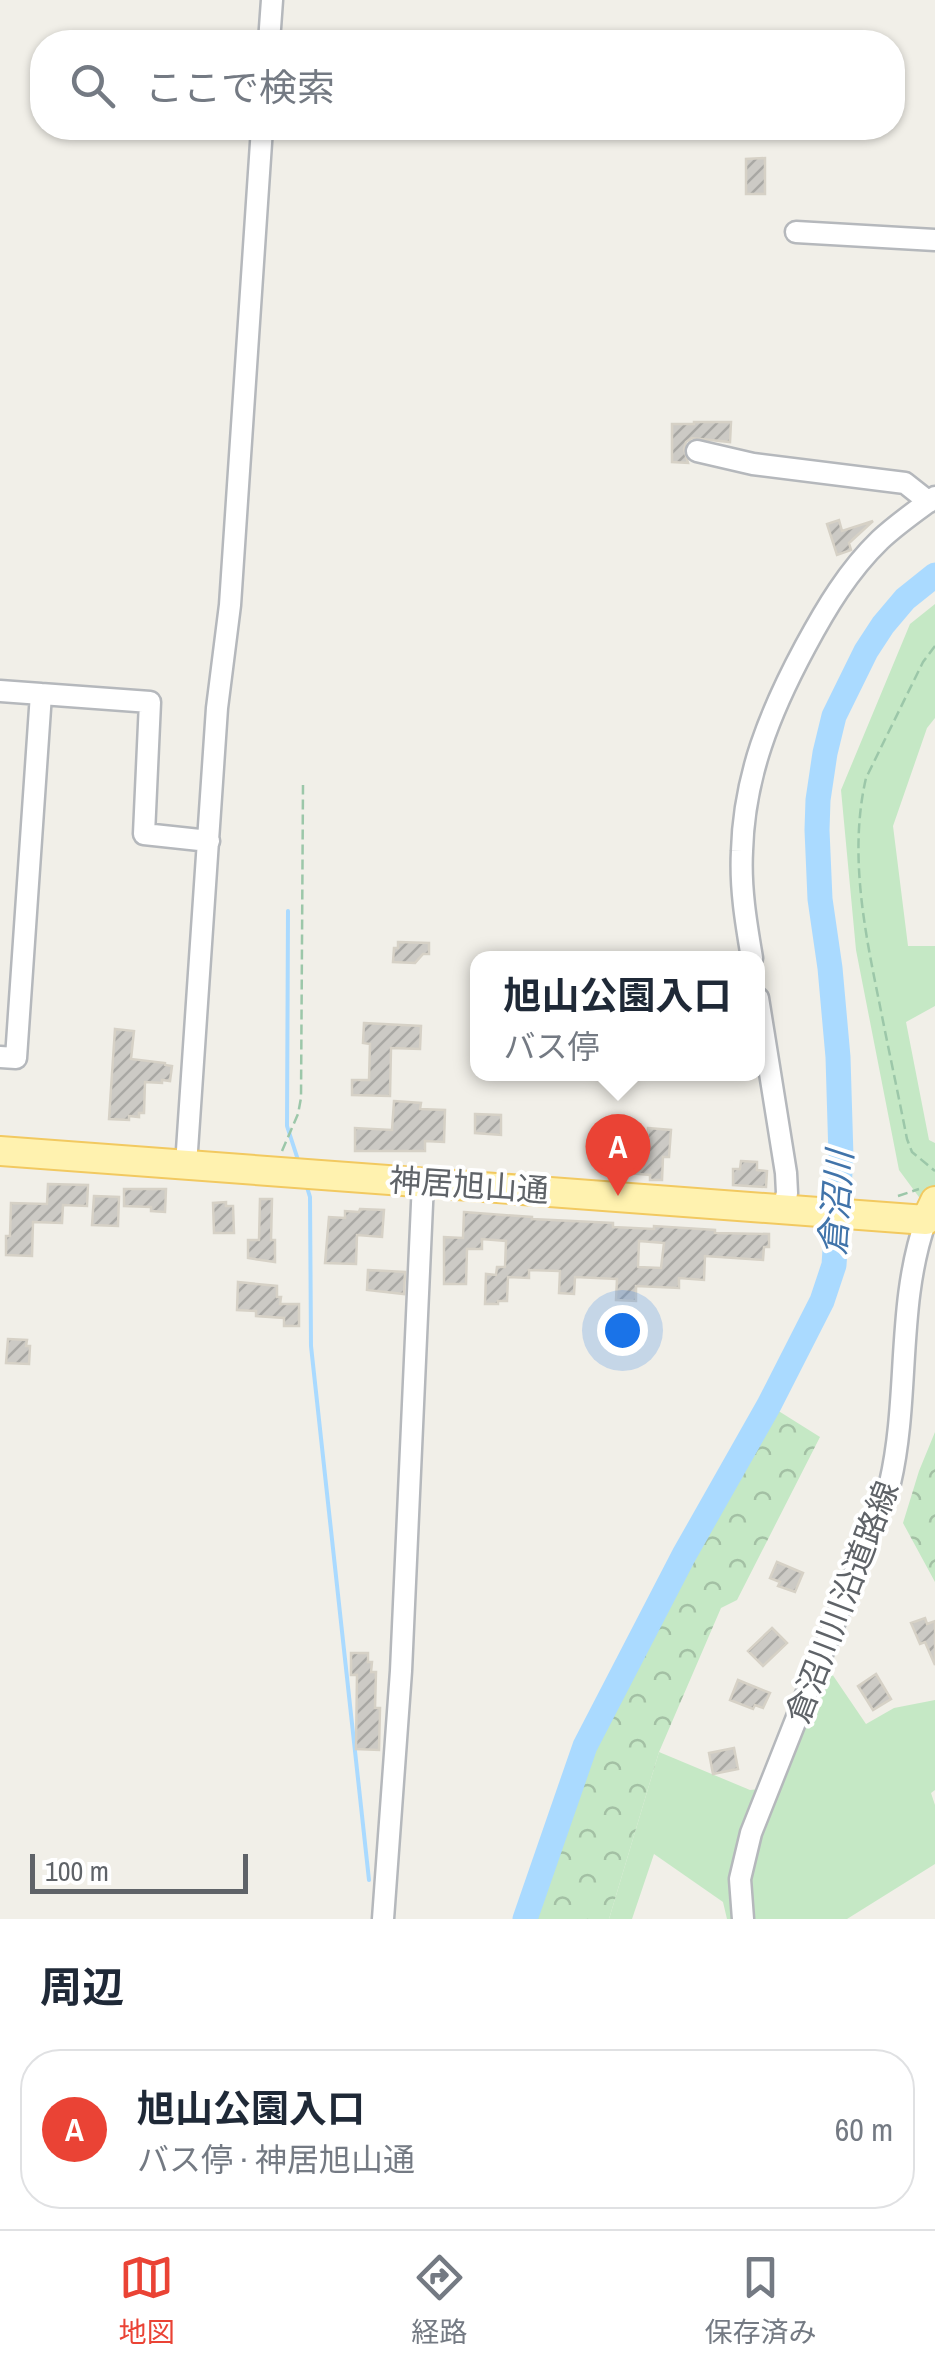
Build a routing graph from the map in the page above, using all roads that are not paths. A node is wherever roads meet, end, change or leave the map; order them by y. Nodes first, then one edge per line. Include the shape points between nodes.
1 (272, 0) edge
2 (269, 30) edge
3 (261, 140) edge
4 (796, 232) dead end
5 (935, 240) edge
6 (697, 451) dead end
7 (932, 500) edge
8 (0, 690) edge
9 (41, 694) junction
10 (210, 841) junction
11 (751, 951) edge
12 (765, 1042) edge
13 (0, 1057) edge
14 (0, 1151) edge
15 (186, 1165) junction
16 (423, 1182) junction
17 (795, 1210) junction
18 (932, 1214) edge
19 (383, 1919) edge
20 (744, 1919) edge

1 - 2 street
3 - 10 street
4 - 5 street
6 - 7 street via 905,483
7 - 11 street via 879,542 841,585 766,725 742,851
8 - 9 street
9 - 10 street via 150,702 144,834
9 - 13 street via 16,1058
10 - 15 street
12 - 17 street
14 - 15 main road, 神居旭山通
15 - 16 main road, 神居旭山通
16 - 17 main road, 神居旭山通
16 - 19 street
17 - 18 main road, 神居旭山通
18 - 20 street, 倉沼川川沿道路線 via 915,1249 890,1483 751,1833 740,1879

